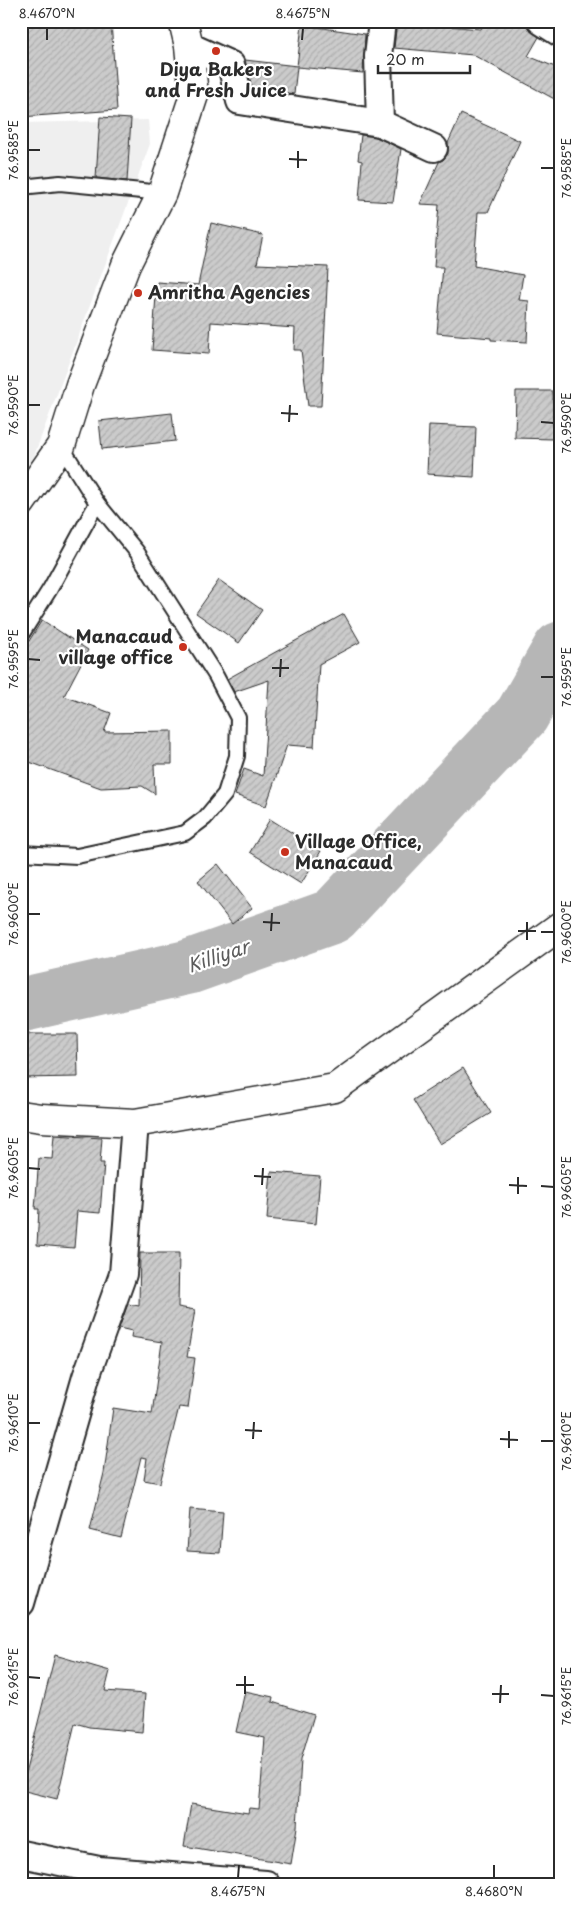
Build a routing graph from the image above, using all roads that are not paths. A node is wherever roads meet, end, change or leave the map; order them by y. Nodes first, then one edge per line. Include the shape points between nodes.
1 (382, 21) edge
2 (541, 21) edge
3 (186, 33) edge
4 (560, 33) edge
5 (380, 123) junction
6 (434, 148) dead end
7 (21, 187) edge
8 (162, 193) junction
9 (61, 446) junction
10 (26, 481) edge
11 (21, 503) edge
12 (98, 503) junction
13 (21, 635) edge
14 (21, 853) edge
15 (560, 926) edge
16 (21, 1114) edge
17 (135, 1123) junction
18 (21, 1603) edge
19 (21, 1854) edge
20 (266, 1884) edge

1 - 5 street via 378,56
2 - 4 street
3 - 5 street via 231,66 240,101
3 - 8 street via 194,95
5 - 6 street
7 - 8 lane via 60,183
8 - 9 street via 126,265
9 - 10 street
9 - 12 lane
10 - 11 street
12 - 13 lane
12 - 14 lane via 137,552 216,676 238,718 237,756 225,794 205,818 185,833 78,856
15 - 17 street via 335,1088
16 - 17 street
17 - 18 street via 123,1274 86,1378
19 - 20 street via 99,1870

